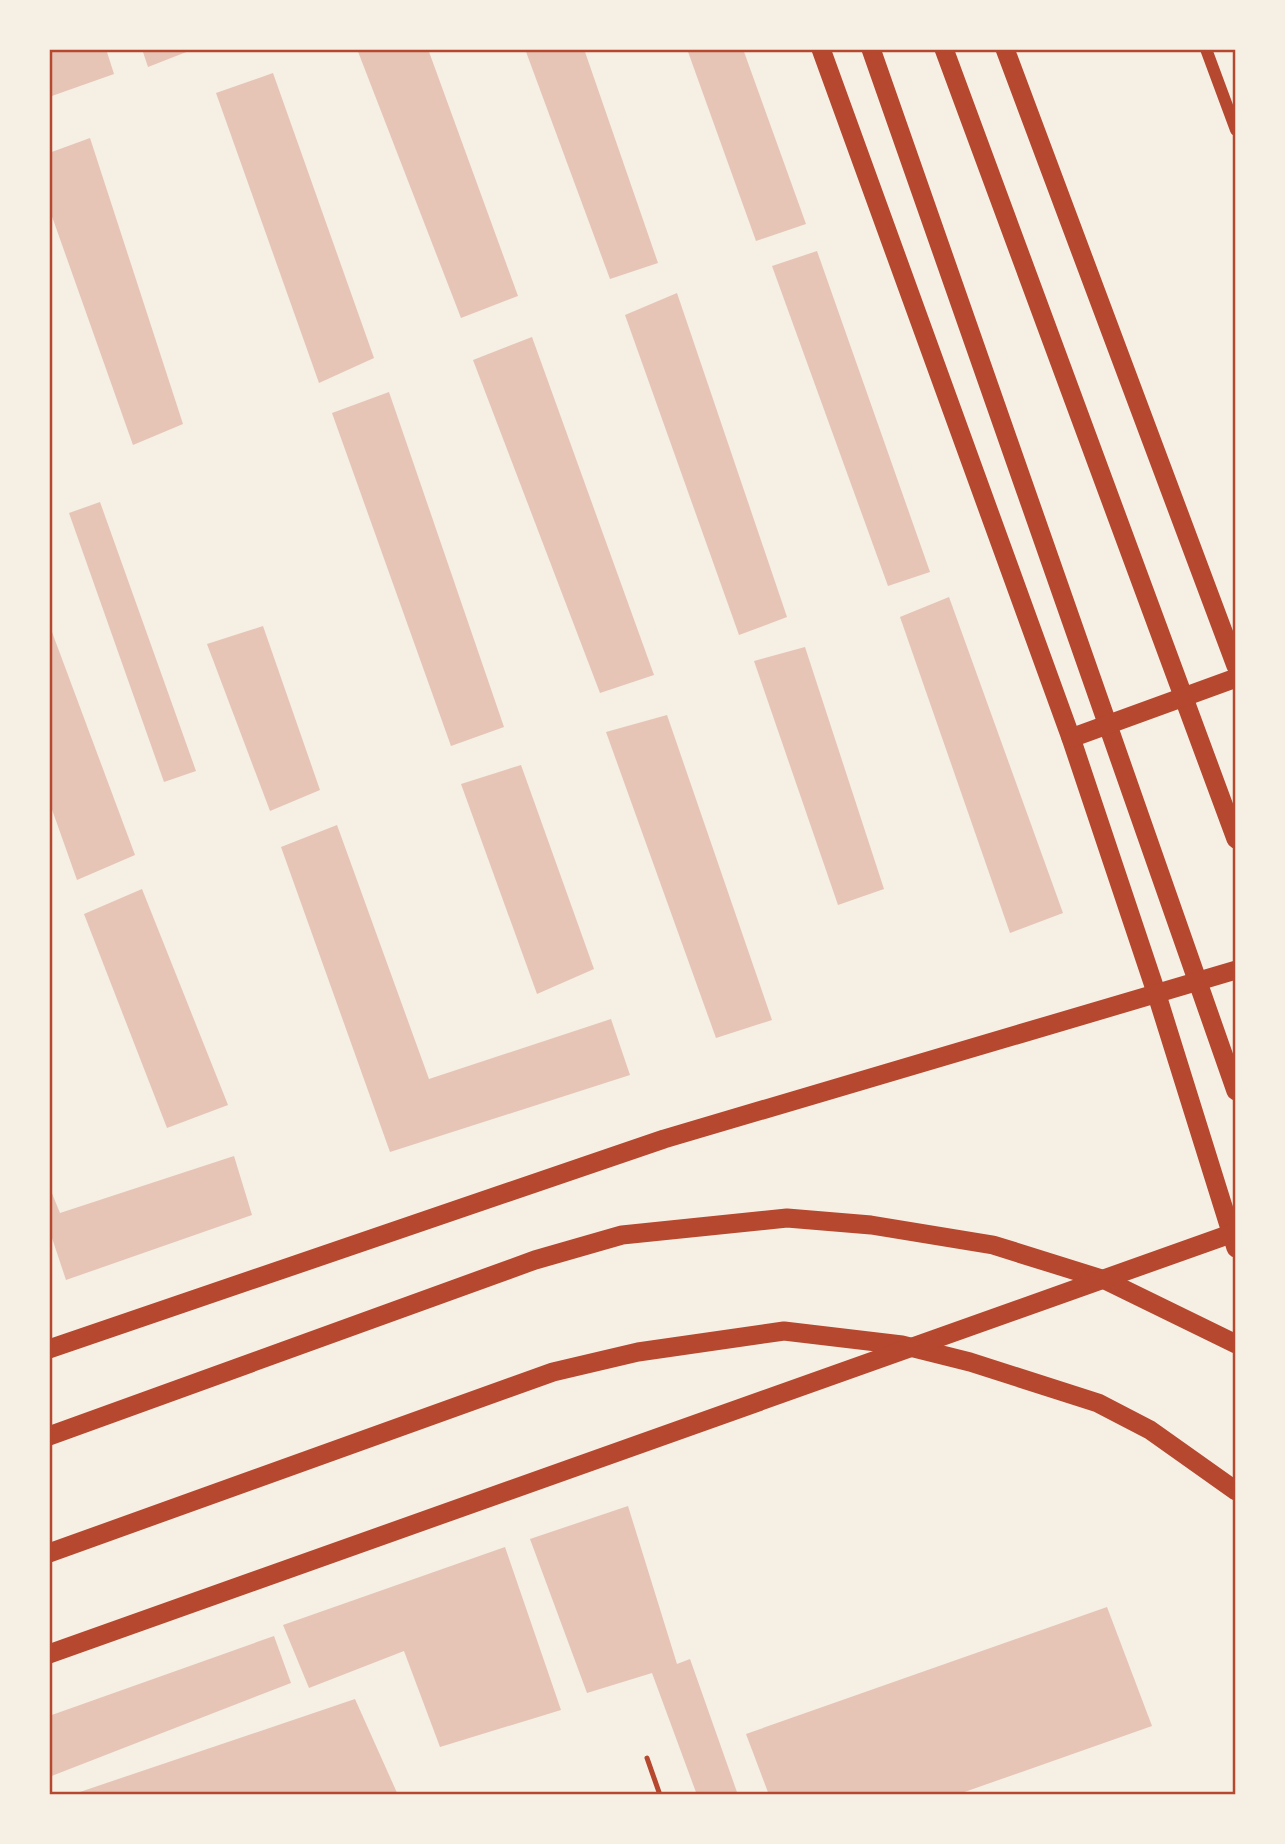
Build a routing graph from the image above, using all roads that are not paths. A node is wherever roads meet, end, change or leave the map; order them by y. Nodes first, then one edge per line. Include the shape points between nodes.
1 (821, 49) edge
2 (871, 49) edge
3 (944, 49) edge
4 (1005, 49) edge
5 (1206, 49) edge
6 (1236, 130) edge
7 (1236, 666) edge
8 (1236, 678) edge
9 (1071, 738) junction
10 (1236, 839) edge
11 (1236, 970) edge
12 (1156, 992) junction
13 (1236, 1091) edge
14 (1234, 1238) edge
15 (1236, 1344) edge
16 (49, 1349) edge
17 (49, 1436) edge
18 (1236, 1491) edge
19 (49, 1553) edge
20 (49, 1654) edge
21 (647, 1758) dead end
22 (660, 1795) edge

1 - 9 highway
2 - 13 highway
3 - 10 highway
4 - 7 highway
5 - 6 street
8 - 9 highway
9 - 12 highway
11 - 12 highway
12 - 14 highway
12 - 16 highway via 664,1139
14 - 20 highway
15 - 17 highway via 1105,1280 993,1245 871,1225 787,1218 622,1235 535,1261
18 - 19 highway via 1150,1430 1074,1394 902,1345 784,1331 638,1352 553,1372
21 - 22 lane

